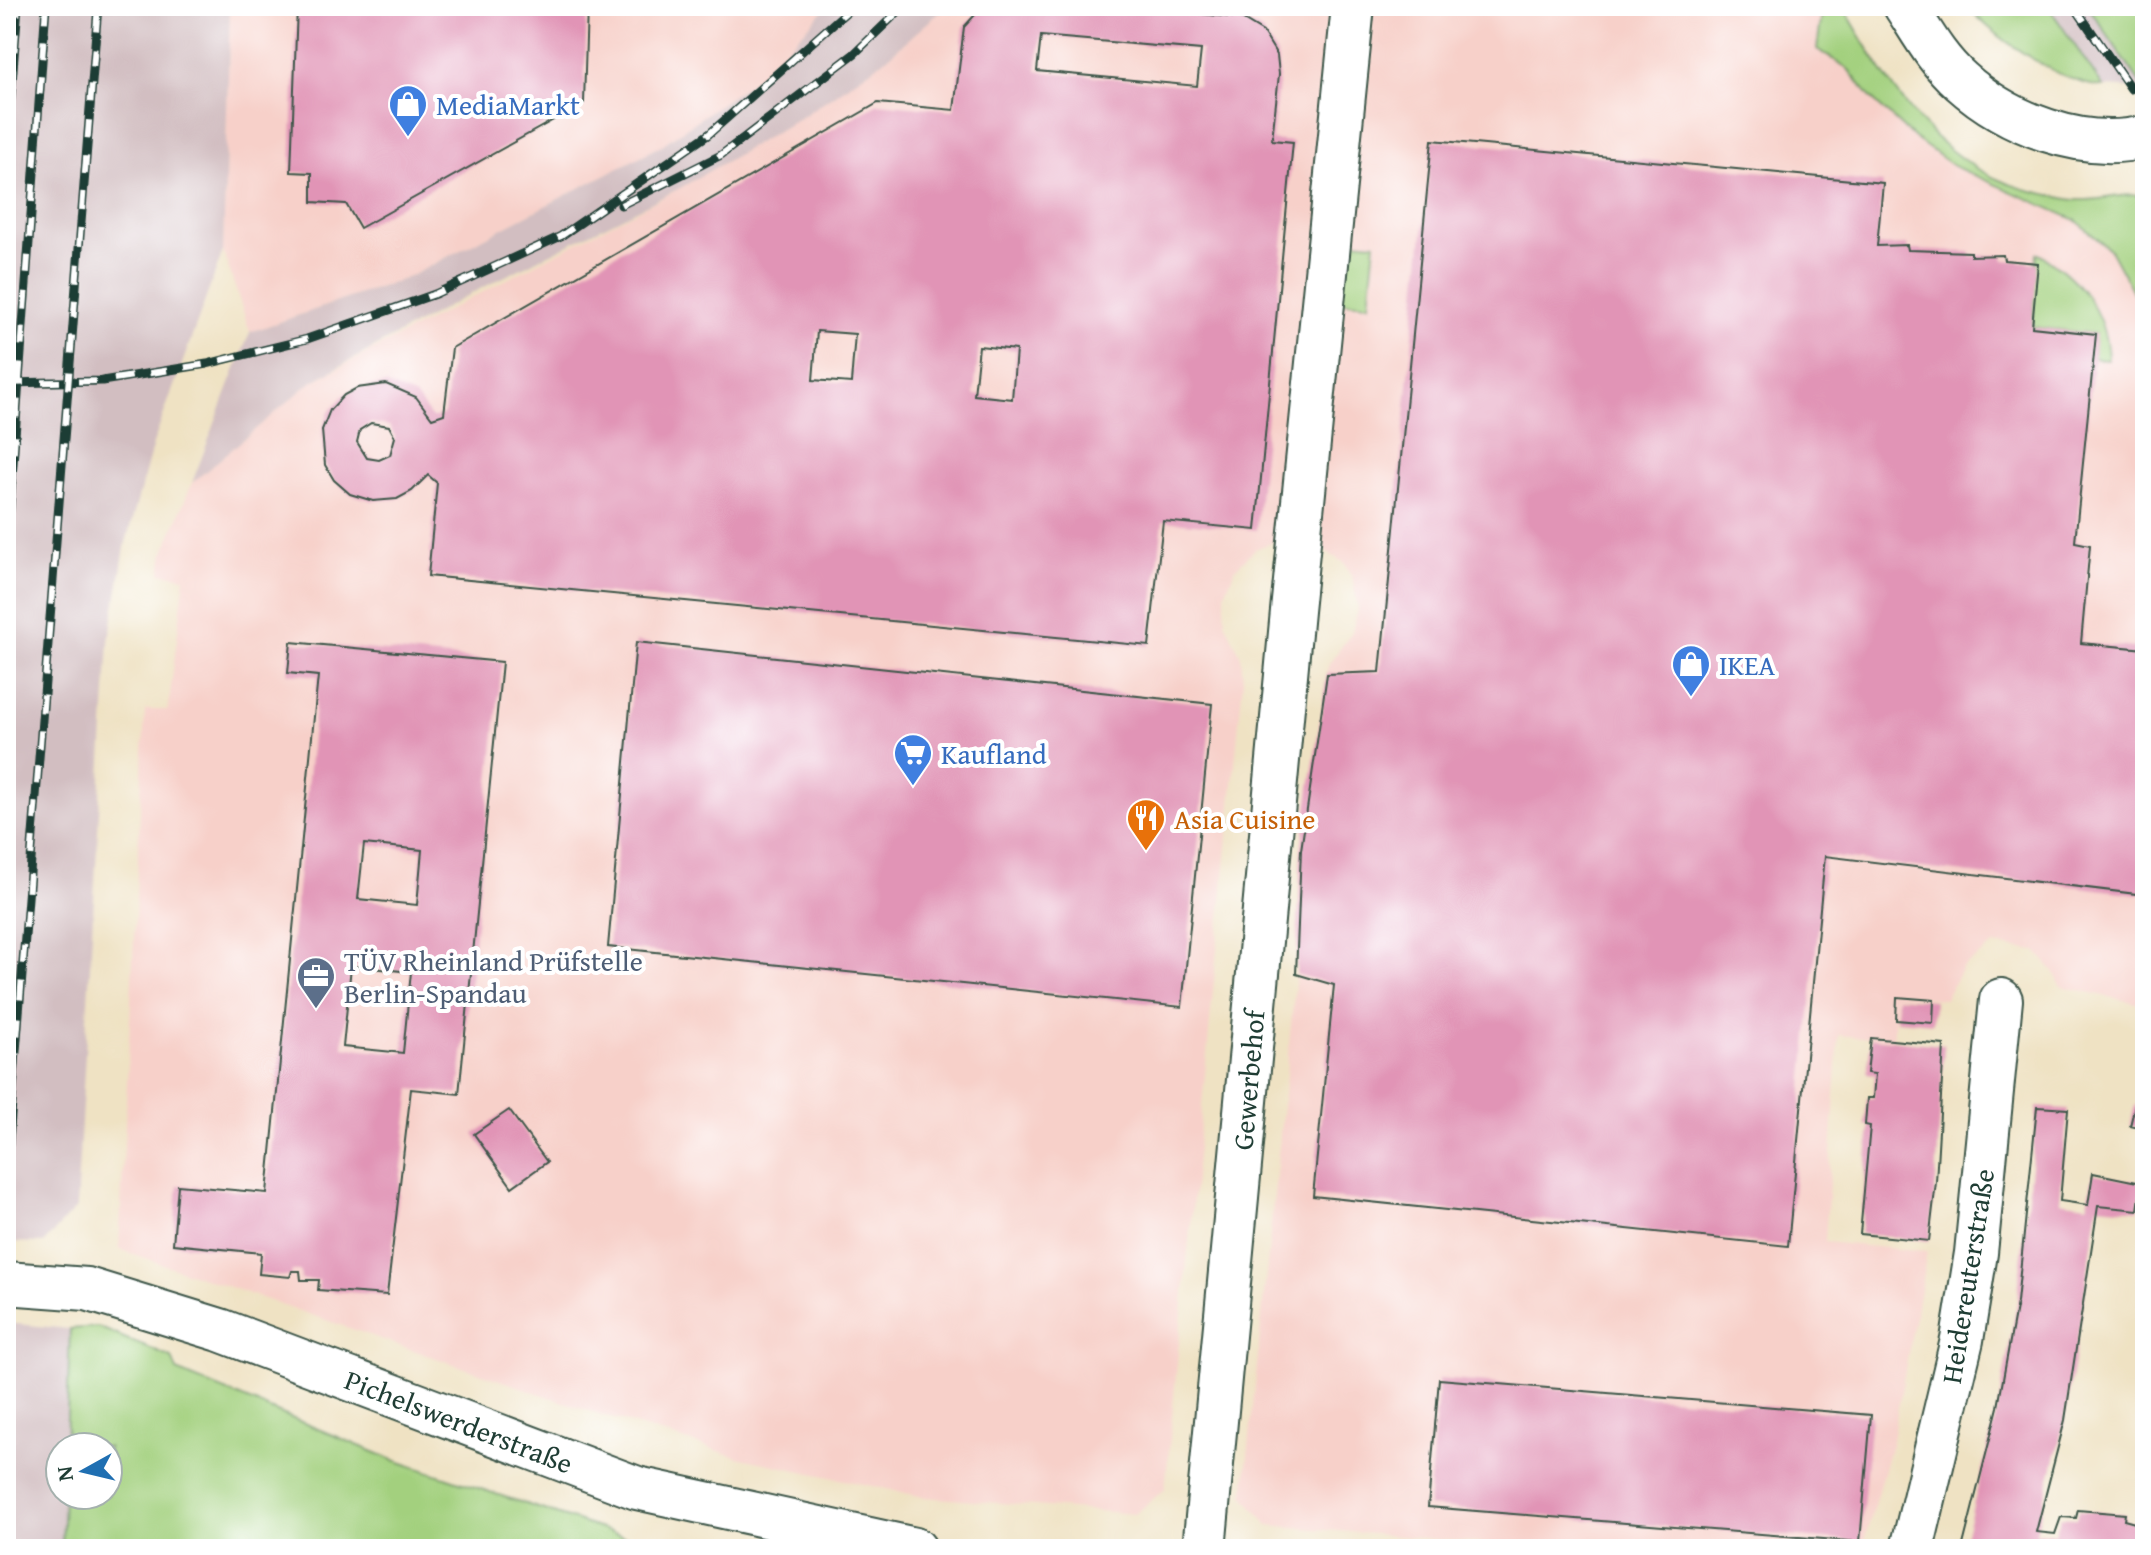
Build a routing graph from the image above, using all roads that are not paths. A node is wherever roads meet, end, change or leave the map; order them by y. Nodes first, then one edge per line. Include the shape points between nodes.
1 (1353, 6) edge
2 (1905, 6) edge
3 (2139, 139) edge
4 (2001, 1000) dead end
5 (6, 1283) edge
6 (915, 1549) edge
7 (1204, 1549) edge
8 (1912, 1549) edge

1 - 7 street, Gewerbehof
2 - 3 street via 1937,54 1982,98 2051,132 2100,141
4 - 8 street, Heidereuterstraße via 1969,1296
5 - 6 street, Pichelswerderstraße via 87,1289 220,1330 637,1488

